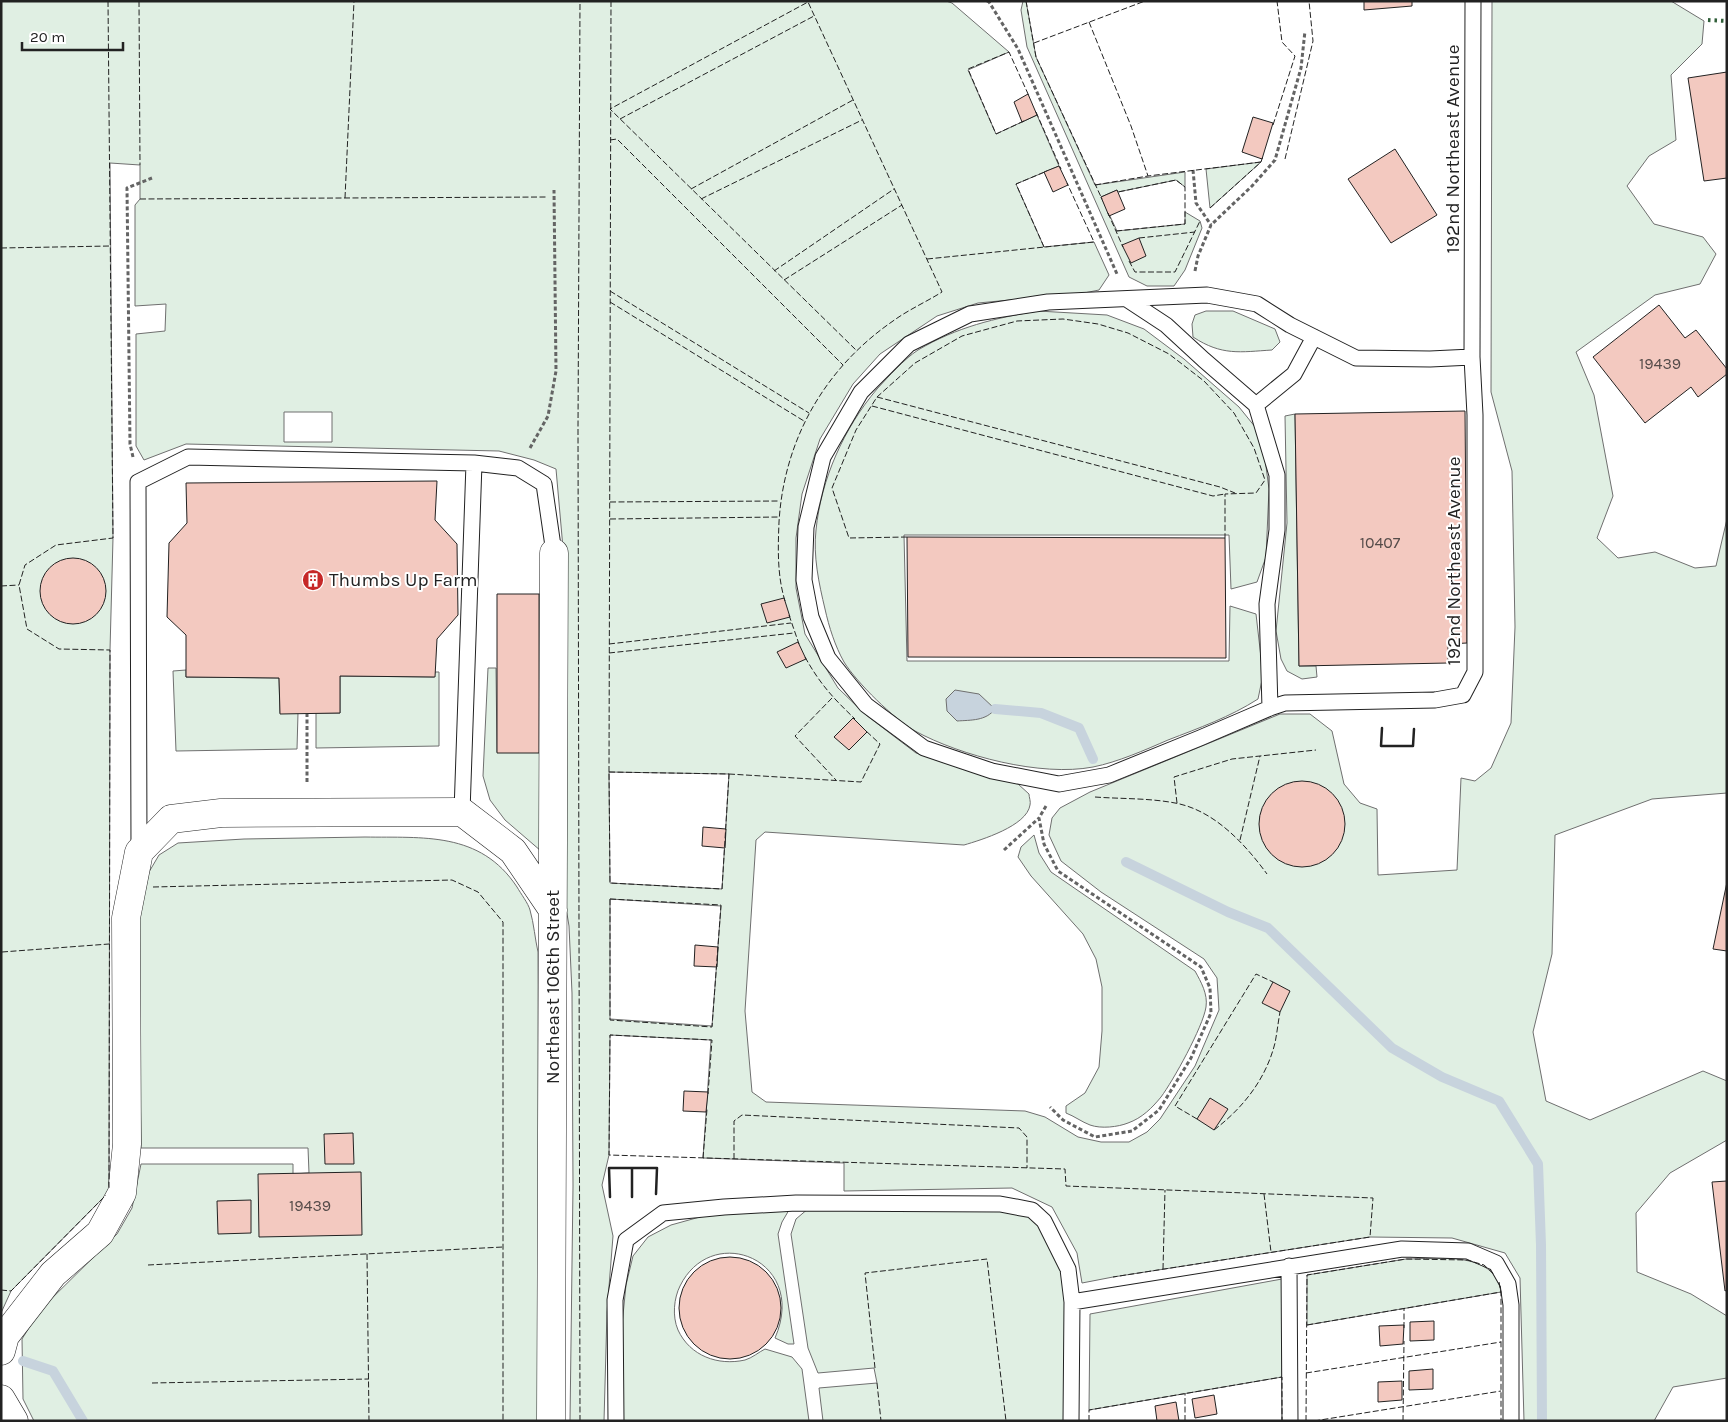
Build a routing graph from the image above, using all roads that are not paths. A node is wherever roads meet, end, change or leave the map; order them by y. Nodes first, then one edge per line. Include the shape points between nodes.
1 (1472, 1) edge
2 (1128, 300) junction
3 (1314, 337) junction
4 (1472, 357) junction
5 (1256, 405) junction
6 (474, 463) junction
7 (554, 553) joint
8 (1270, 708) junction
9 (462, 812) junction
10 (139, 852) junction
11 (553, 910) junction
12 (1289, 1266) junction
13 (1072, 1302) junction
14 (1, 1351) edge
15 (1, 1399) edge
16 (14, 1421) edge
17 (551, 1421) edge
18 (616, 1421) edge
19 (1071, 1421) edge
20 (1290, 1421) edge
21 (1510, 1421) edge

1 - 4 lane, 192nd Northeast Avenue
2 - 3 lane, 192nd Northeast Avenue via 1207,295 1257,304
2 - 5 lane via 1166,325
2 - 8 lane, 192nd Northeast Avenue via 1048,302 970,314 908,344 860,392 823,457 806,527 804,580 811,617 828,658 866,705 924,748 992,771 1058,784 1109,774
3 - 4 lane, 192nd Northeast Avenue via 1356,358
3 - 5 lane via 1294,374
4 - 8 lane, 192nd Northeast Avenue via 1476,672 1463,695 1435,700 1285,703
5 - 8 lane via 1277,475 1277,530 1267,604
6 - 7 lane via 518,468 544,484
6 - 9 lane
6 - 10 lane via 188,457 138,482
7 - 11 street, Northeast 106th Street
9 - 10 street via 221,813 171,819
9 - 11 street via 513,851
10 - 14 street via 126,918 127,1144 122,1193 100,1233 53,1274 5,1336
11 - 17 street, Northeast 106th Street
12 - 13 lane
12 - 20 lane
12 - 21 lane via 1402,1249 1468,1251 1496,1264 1508,1284 1511,1305
13 - 18 lane via 1068,1269 1044,1222 1032,1210 1000,1204 796,1203 663,1213 626,1240 615,1300
13 - 19 lane
15 - 16 street

